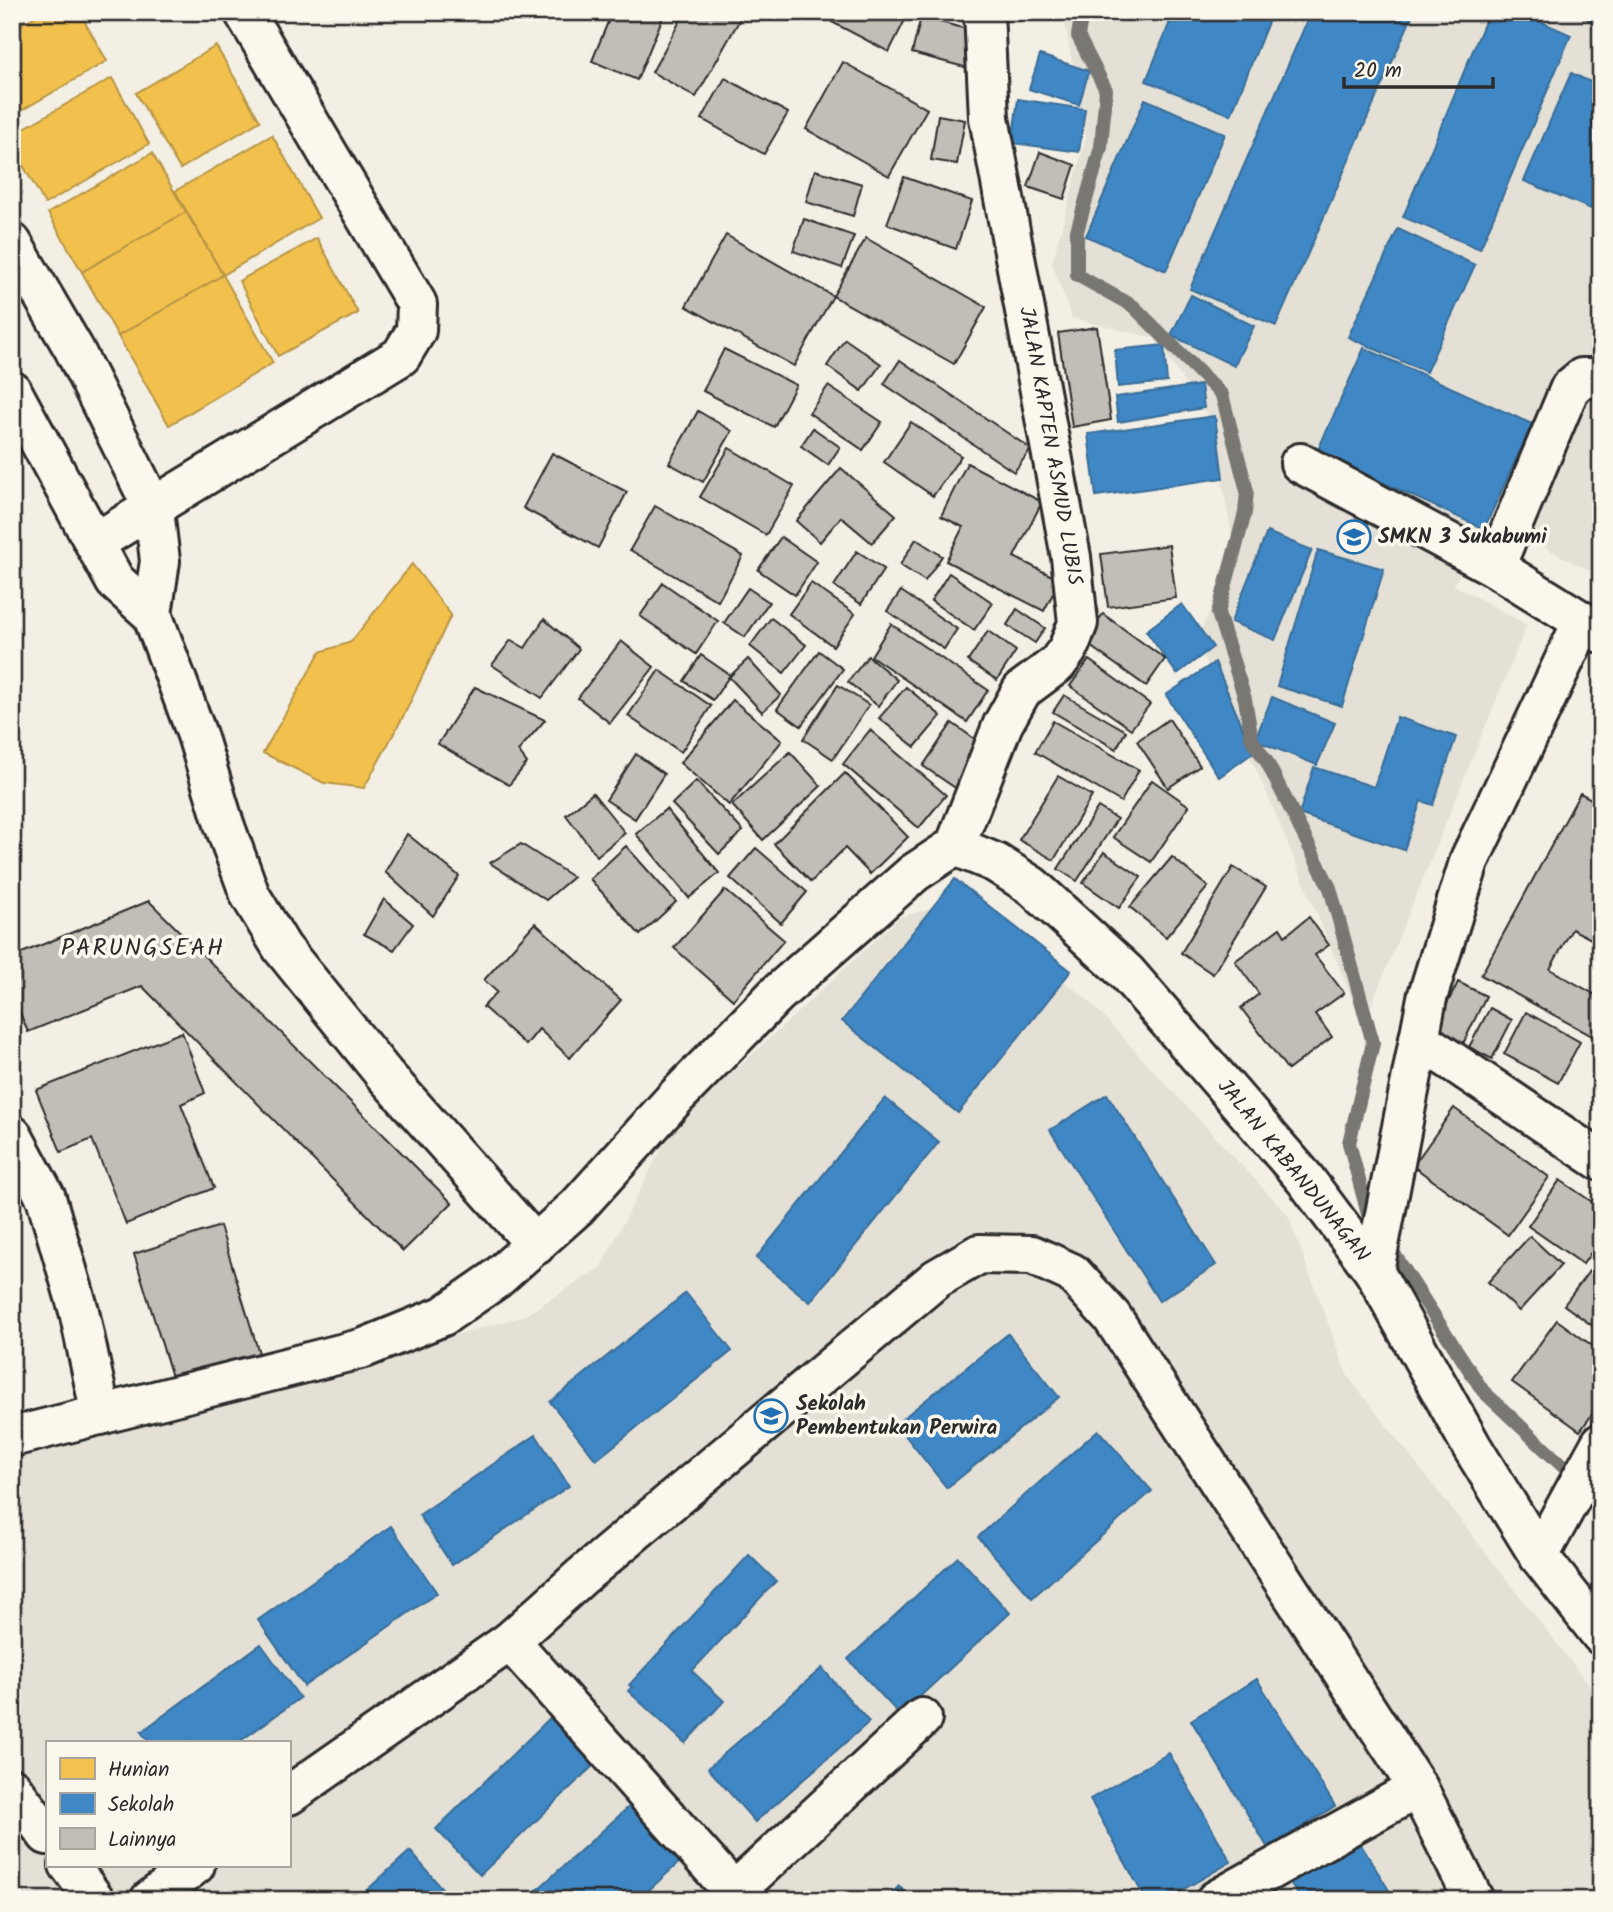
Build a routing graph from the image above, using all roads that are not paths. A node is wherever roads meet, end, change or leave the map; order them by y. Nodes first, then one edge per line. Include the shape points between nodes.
1 (244, 12) edge
2 (984, 12) edge
3 (12, 243) edge
4 (1601, 378) edge
5 (15, 401) edge
6 (1300, 463) dead end
7 (154, 510) junction
8 (96, 542) junction
9 (1495, 567) junction
10 (152, 614) junction
11 (1591, 628) edge
12 (955, 845) junction
13 (1419, 1039) junction
14 (12, 1135) edge
15 (1601, 1161) edge
16 (536, 1245) junction
17 (1374, 1272) junction
18 (101, 1415) junction
19 (12, 1437) edge
20 (1601, 1443) edge
21 (1538, 1556) junction
22 (1601, 1635) edge
23 (510, 1641) junction
24 (922, 1718) dead end
25 (12, 1788) edge
26 (1418, 1788) junction
27 (290, 1794) edge
28 (46, 1834) edge
29 (70, 1867) edge
30 (192, 1867) edge
31 (729, 1896) edge
32 (95, 1900) edge
33 (150, 1900) edge
34 (1216, 1900) edge
35 (1474, 1900) edge

1 - 7 street via 417,304 419,319 411,344 401,356
2 - 12 street, JALAN KAPTEN ASMUD LUBIS via 989,118 1071,557 1078,623 1057,664 1022,690 1003,724
3 - 7 street via 74,349
4 - 9 street via 1582,379 1570,388
5 - 8 street
6 - 9 street
7 - 8 street
7 - 10 street via 160,561
8 - 10 street via 115,581
9 - 11 street
10 - 16 street via 250,895 282,947 384,1074
11 - 13 street via 1470,859
12 - 16 street via 914,873 777,995
12 - 17 street, JALAN KABANDUNAGAN via 1032,886 1126,972 1305,1179
13 - 15 street
13 - 17 street
14 - 18 street via 46,1198 79,1311
16 - 18 street via 443,1317 375,1343
17 - 21 street, JALAN KABANDUNAGAN
18 - 19 street
20 - 21 street
21 - 22 street, JALAN KABANDUNAGAN
23 - 26 street via 936,1279 979,1254 1032,1255 1072,1273 1112,1317
23 - 27 street
23 - 31 street
24 - 31 street
25 - 28 street
26 - 34 street
26 - 35 street
29 - 32 street
30 - 33 street

